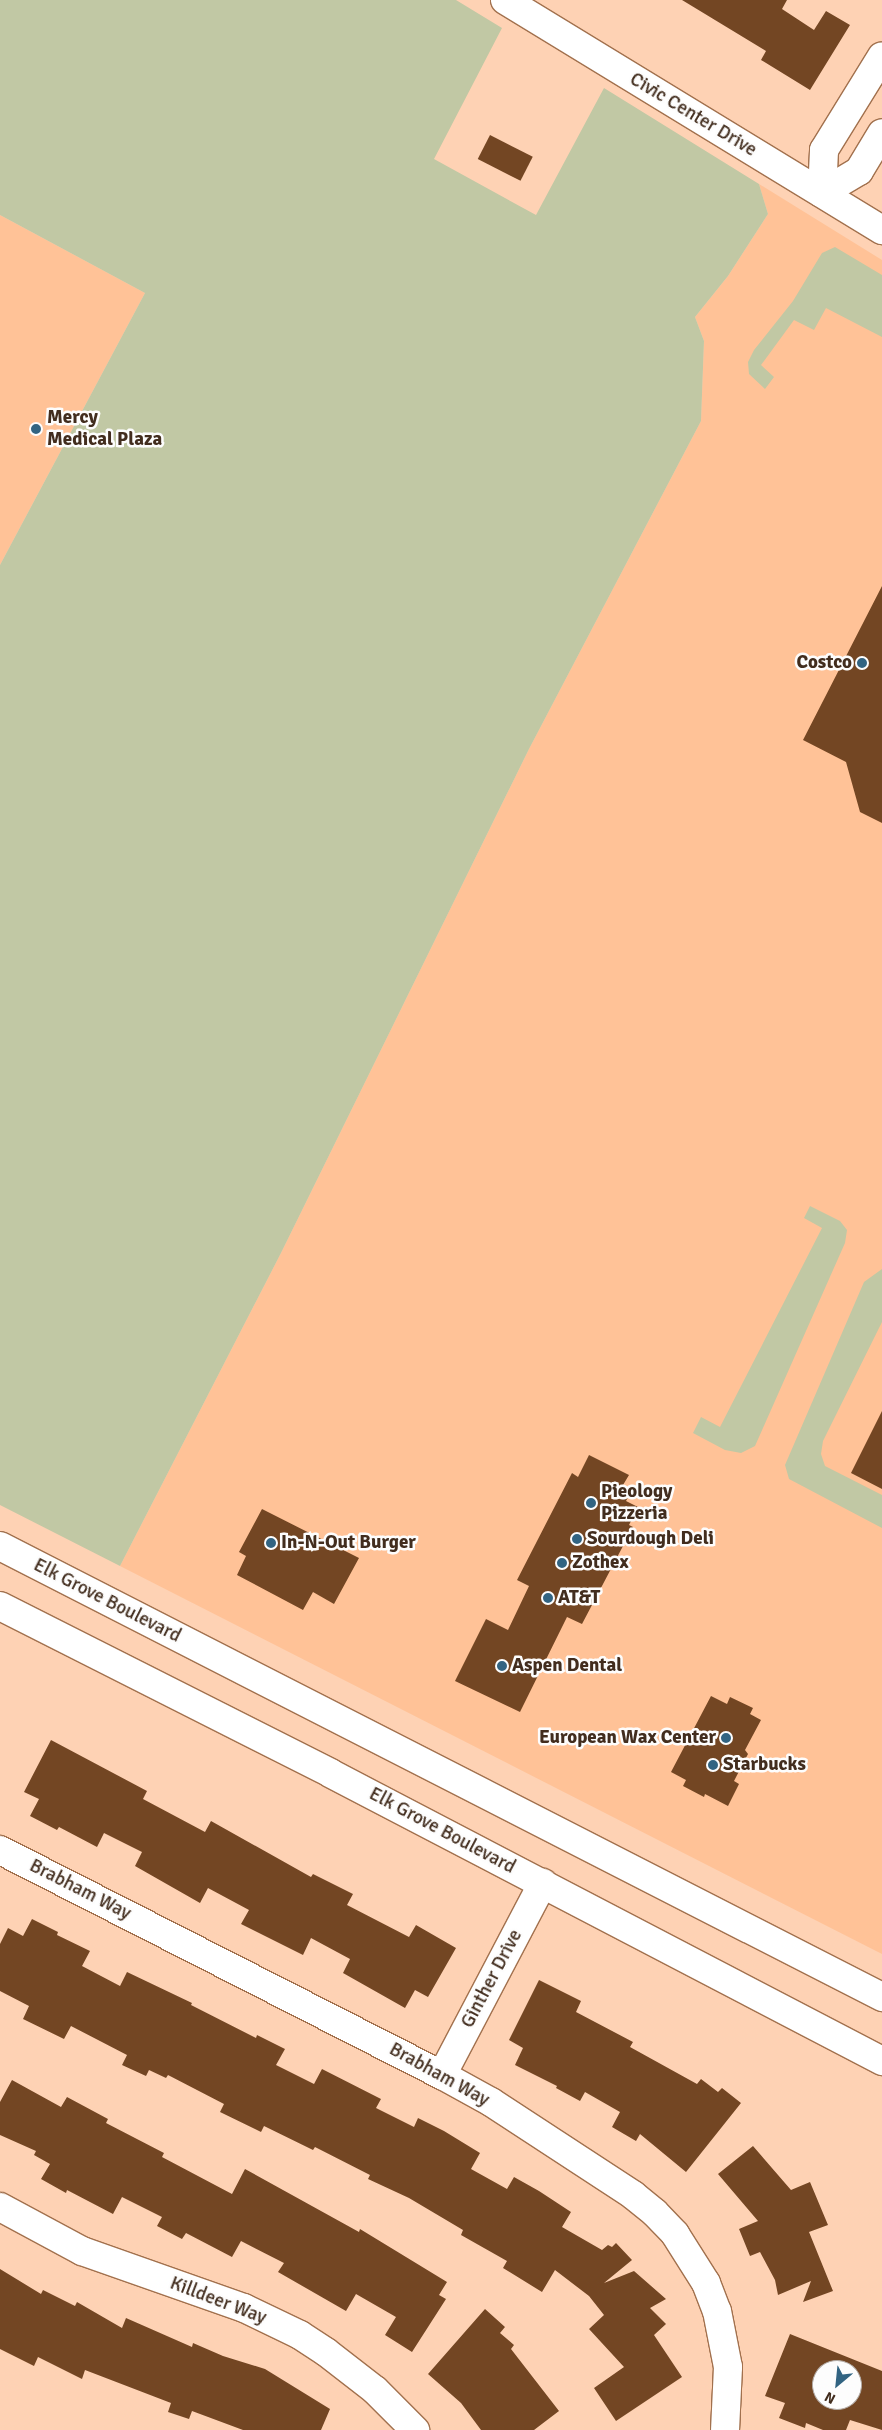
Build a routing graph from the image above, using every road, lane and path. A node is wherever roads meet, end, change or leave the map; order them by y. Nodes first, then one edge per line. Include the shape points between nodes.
1 (505, 0) edge
2 (882, 56) edge
3 (882, 133) edge
4 (822, 193) junction
5 (882, 230) edge
6 (0, 1546) edge
7 (0, 1606) edge
8 (0, 1850) edge
9 (543, 1883) junction
10 (882, 1997) edge
11 (882, 2061) edge
12 (442, 2074) junction
13 (0, 2207) edge
14 (415, 2430) edge
15 (725, 2430) edge

1 - 4 street, Civic Center Drive
2 - 4 street via 824,150
3 - 4 street via 859,170
4 - 5 street, Civic Center Drive
6 - 10 street, Elk Grove Boulevard
7 - 9 street, Elk Grove Boulevard
8 - 12 street, Brabham Way
9 - 11 street, Elk Grove Boulevard
9 - 12 street, Ginther Drive
12 - 15 street, Brabham Way via 633,2194 675,2234 706,2283 717,2311 728,2367
13 - 14 street, Killdeer Way via 82,2251 244,2308 300,2335 375,2390

